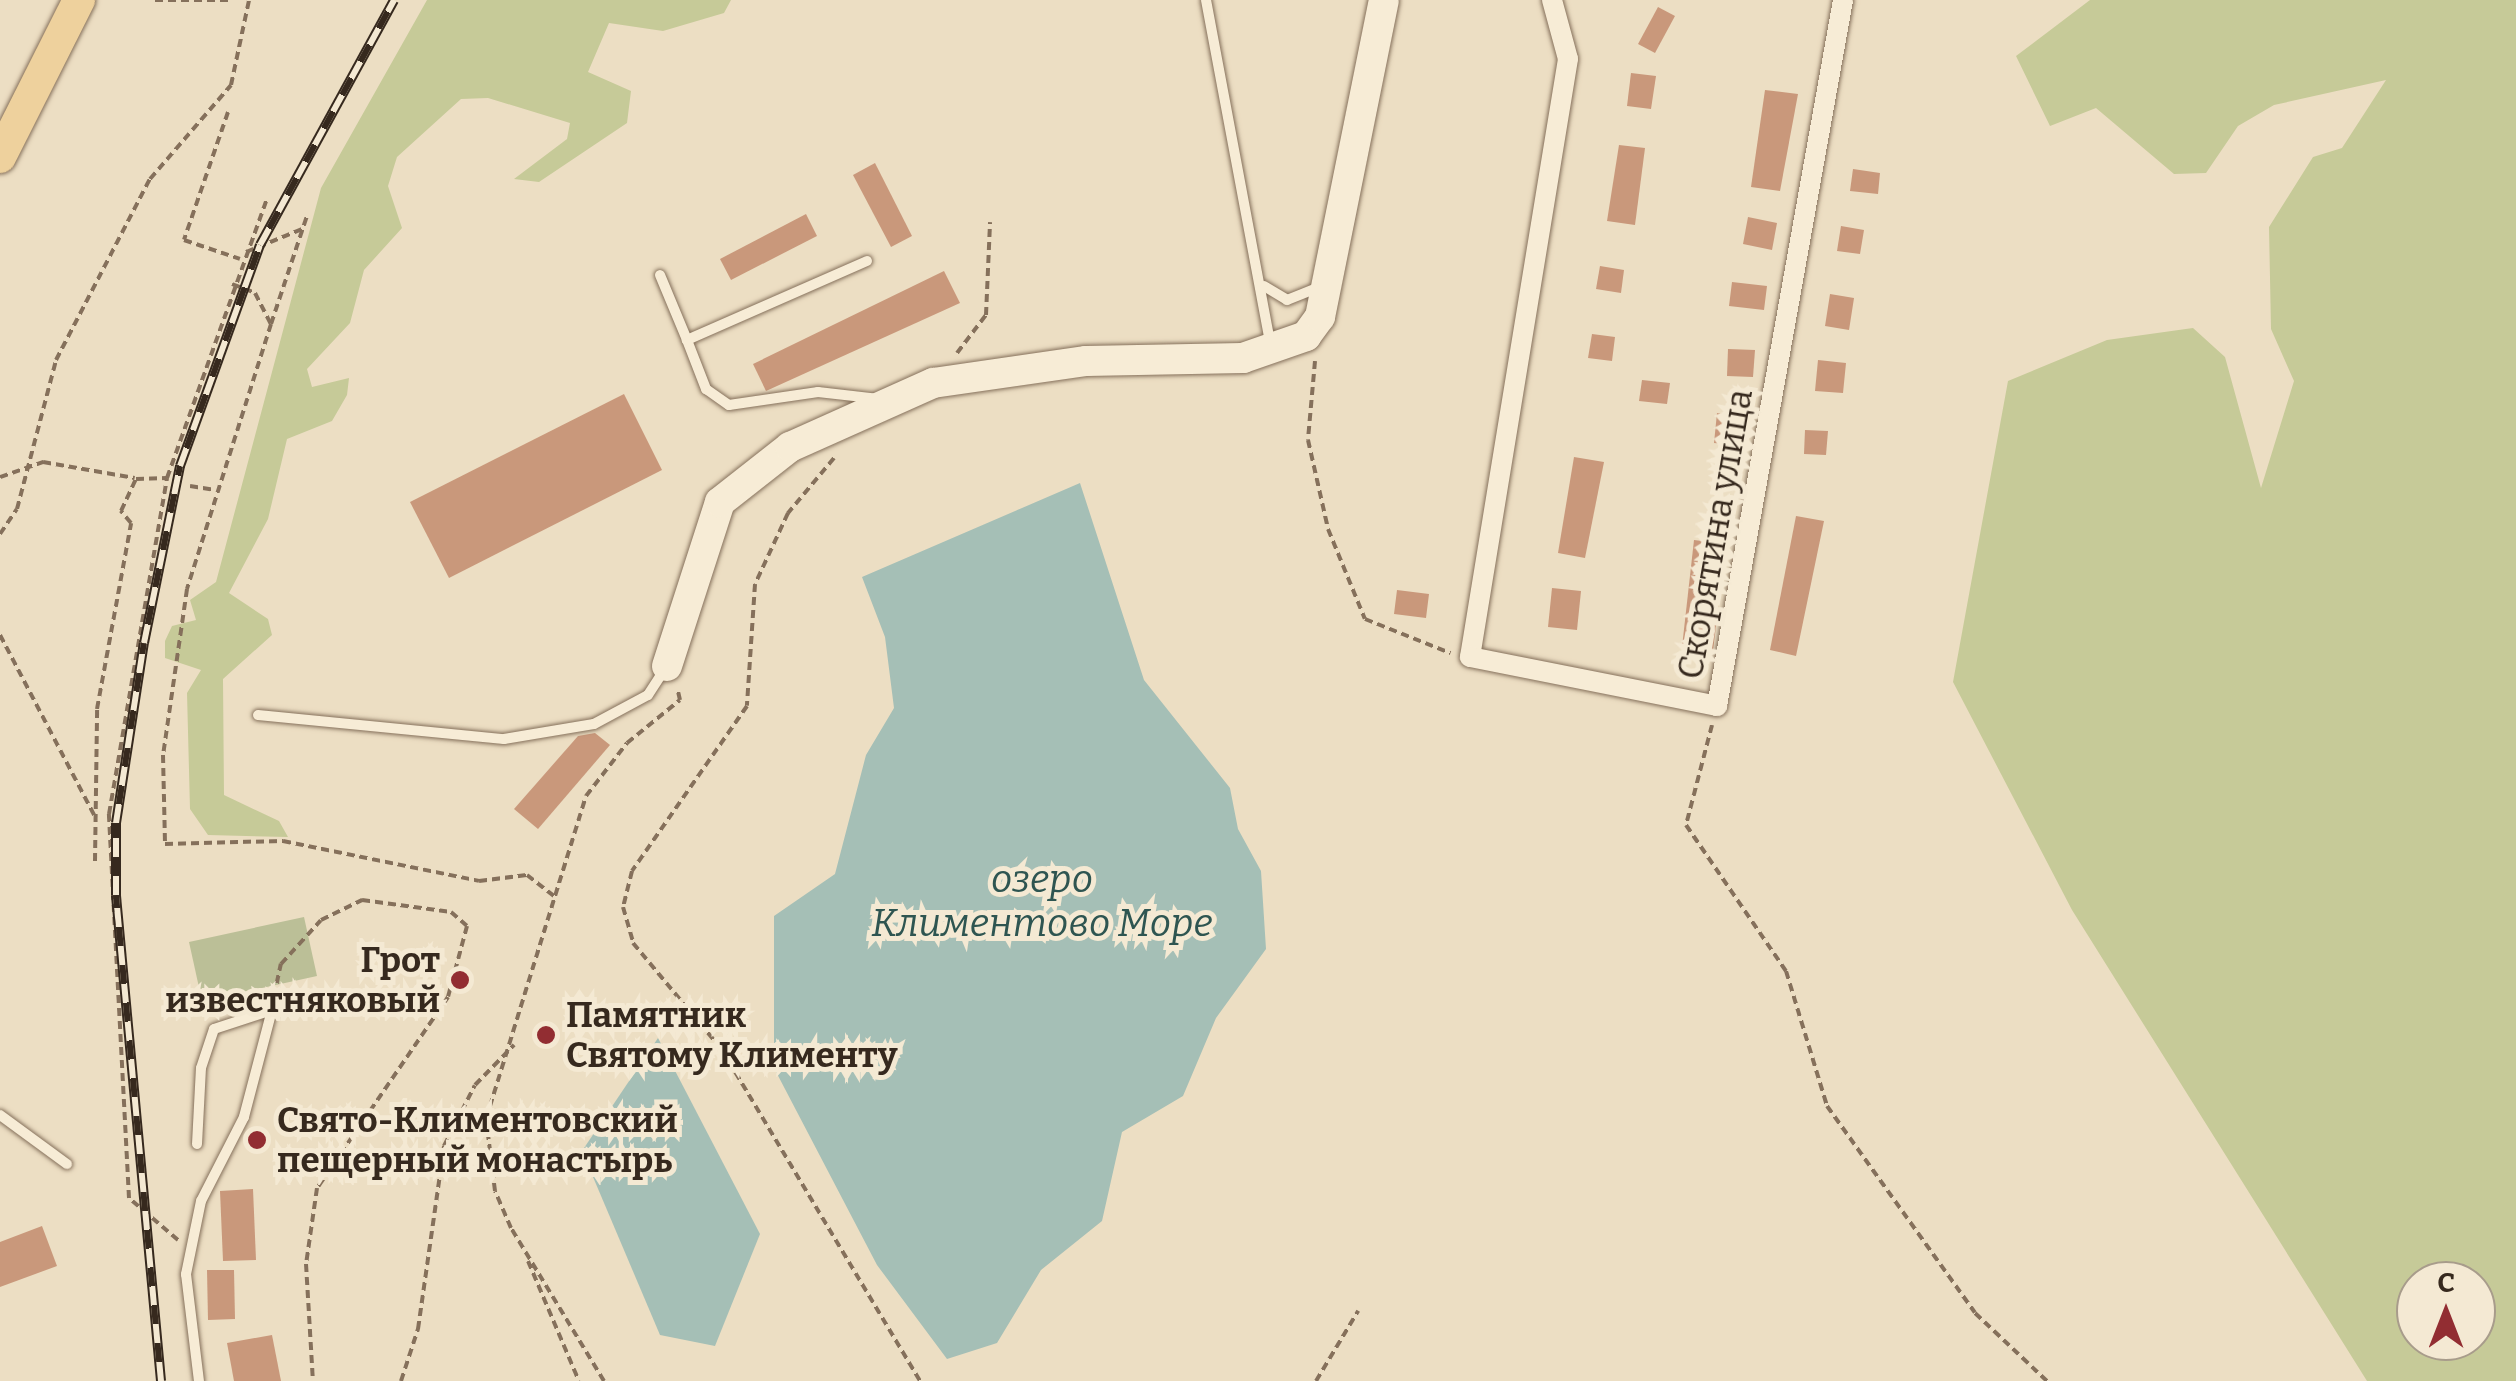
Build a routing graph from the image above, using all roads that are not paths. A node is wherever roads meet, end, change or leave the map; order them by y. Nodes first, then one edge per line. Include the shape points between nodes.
1 (79, 0) edge
2 (1206, 0) edge
3 (1384, 0) edge
4 (1552, 0) edge
5 (1843, 0) edge
6 (0, 157) edge
7 (867, 260) dead end
8 (1329, 274) junction
9 (660, 275) dead end
10 (1263, 286) junction
11 (687, 340) junction
12 (1271, 354) junction
13 (890, 401) junction
14 (667, 666) joint
15 (258, 715) dead end
16 (0, 1115) edge
17 (197, 1144) dead end
18 (67, 1164) dead end
19 (199, 1381) edge

1 - 6 main road
2 - 10 lane
3 - 8 street
4 - 5 street, Скорятина улица via 1568,60 1470,657 1718,706
7 - 11 lane
8 - 10 lane via 1287,300
8 - 12 street via 1320,317 1306,336
9 - 11 lane
10 - 12 lane
11 - 13 lane via 706,389 728,405 818,392
12 - 13 street via 1086,362 933,382
13 - 14 street via 734,484 706,531
14 - 15 lane via 648,695 594,724 504,739
16 - 18 lane
17 - 19 lane via 201,1068 214,1029 272,1010 244,1116 201,1201 186,1274

